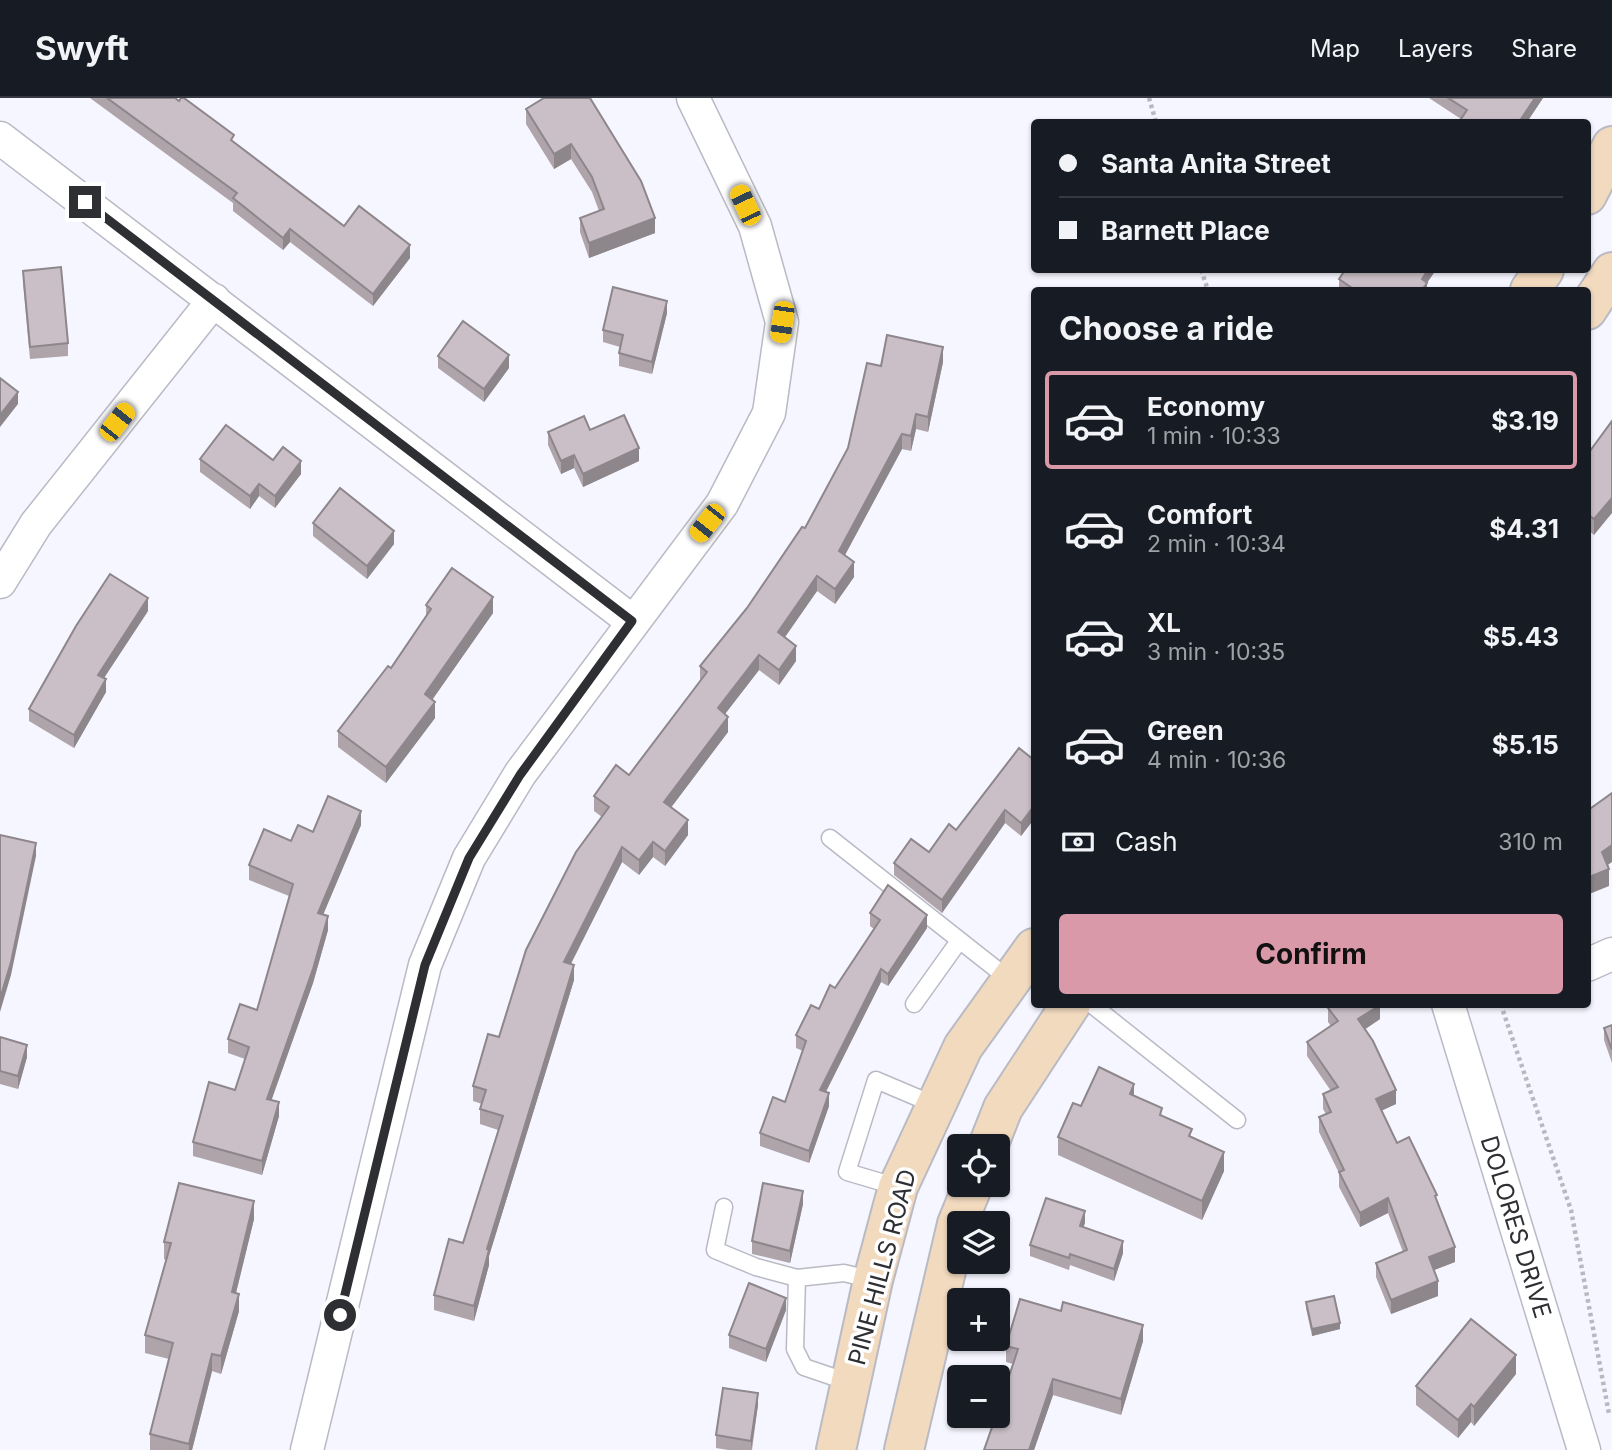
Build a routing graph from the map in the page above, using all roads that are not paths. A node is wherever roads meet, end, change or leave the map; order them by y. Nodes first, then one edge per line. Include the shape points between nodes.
1 (694, 98) edge
2 (0, 138) edge
3 (1612, 146) edge
4 (1591, 187) edge
5 (1612, 272) edge
6 (214, 300) junction
7 (1591, 304) edge
8 (0, 582) edge
9 (632, 621) junction
10 (830, 838) dead end
11 (959, 941) junction
12 (1031, 952) edge
13 (1612, 954) edge
14 (1591, 963) edge
15 (1010, 980) junction
16 (914, 1004) dead end
17 (1068, 1008) edge
18 (1096, 1008) edge
19 (1455, 1008) edge
20 (935, 1105) junction
21 (1237, 1120) dead end
22 (993, 1134) edge
23 (898, 1187) junction
24 (968, 1197) edge
25 (724, 1207) dead end
26 (797, 1278) junction
27 (873, 1280) junction
28 (851, 1383) junction
29 (307, 1450) edge
30 (836, 1450) edge
31 (904, 1450) edge
32 (1584, 1450) edge

1 - 9 street via 755,226 782,322 769,413 722,504
2 - 6 street
3 - 4 main road
5 - 7 main road
6 - 8 street via 37,524
6 - 9 street
9 - 29 street via 520,775 469,858 425,965
10 - 11 lane
11 - 15 lane
11 - 16 lane
12 - 15 main road, PINE HILLS ROAD
13 - 14 street
15 - 20 main road, PINE HILLS ROAD via 962,1047
17 - 22 main road via 1003,1108
18 - 21 lane
19 - 32 street, DOLORES DRIVE
20 - 23 main road, PINE HILLS ROAD
20 - 23 lane via 876,1080 847,1172
23 - 27 main road, PINE HILLS ROAD
24 - 31 main road via 957,1224
25 - 26 lane via 715,1250
26 - 27 lane via 844,1273
26 - 28 lane via 795,1349 804,1367
27 - 28 main road, PINE HILLS ROAD
28 - 30 main road, PINE HILLS ROAD

